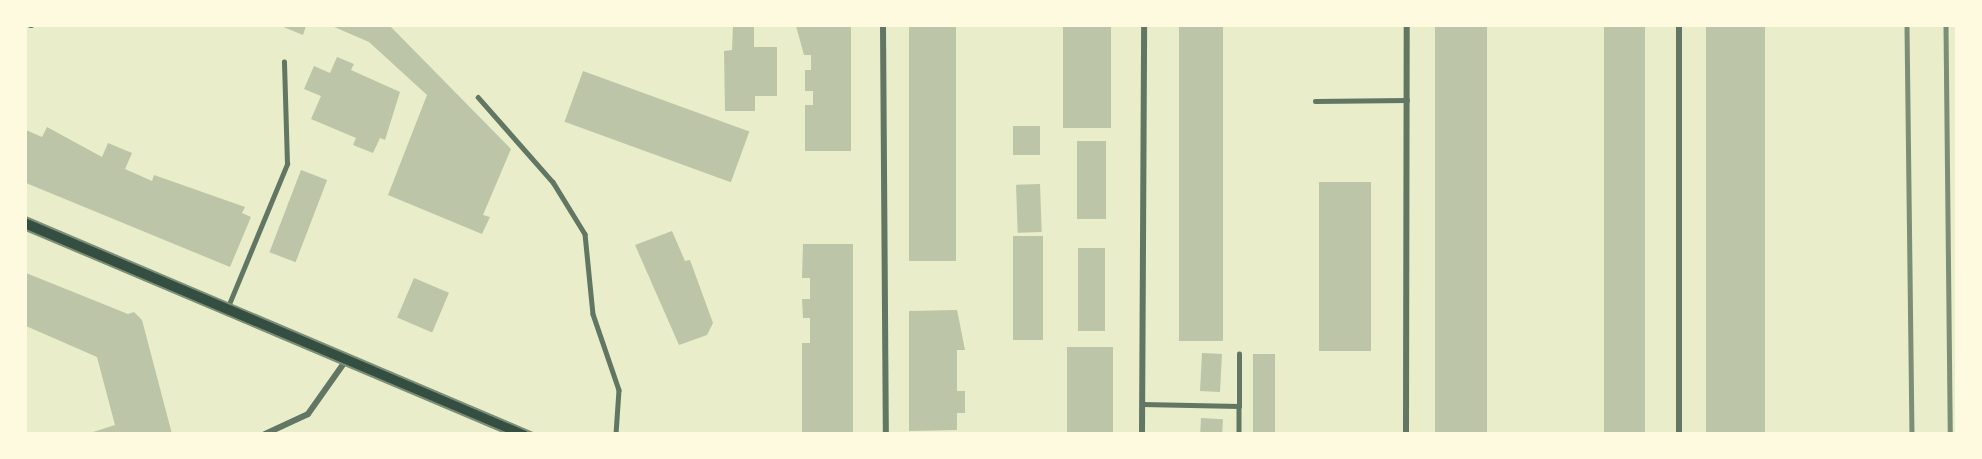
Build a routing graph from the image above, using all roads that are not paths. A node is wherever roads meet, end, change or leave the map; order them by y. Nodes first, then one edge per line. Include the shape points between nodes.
1 (883, 26) edge
2 (1144, 26) edge
3 (1407, 26) edge
4 (1679, 26) edge
5 (284, 62) dead end
6 (478, 97) dead end
7 (1407, 100) junction
8 (1316, 101) dead end
9 (26, 224) edge
10 (227, 309) junction
11 (1239, 354) dead end
12 (347, 359) junction
13 (1142, 404) junction
14 (1239, 406) junction
15 (265, 434) edge
16 (522, 434) edge
17 (616, 434) edge
18 (886, 434) edge
19 (1142, 434) edge
20 (1239, 434) edge
21 (1406, 434) edge
22 (1679, 434) edge

1 - 18 street
2 - 13 street
3 - 7 street
4 - 22 street
5 - 10 lane via 287,164
6 - 17 lane via 553,182 585,234 592,314 619,390
7 - 8 lane
7 - 21 street
9 - 10 main road
10 - 12 main road
11 - 14 lane
12 - 15 street via 308,414
12 - 16 main road
13 - 14 lane
13 - 19 street
14 - 20 lane

